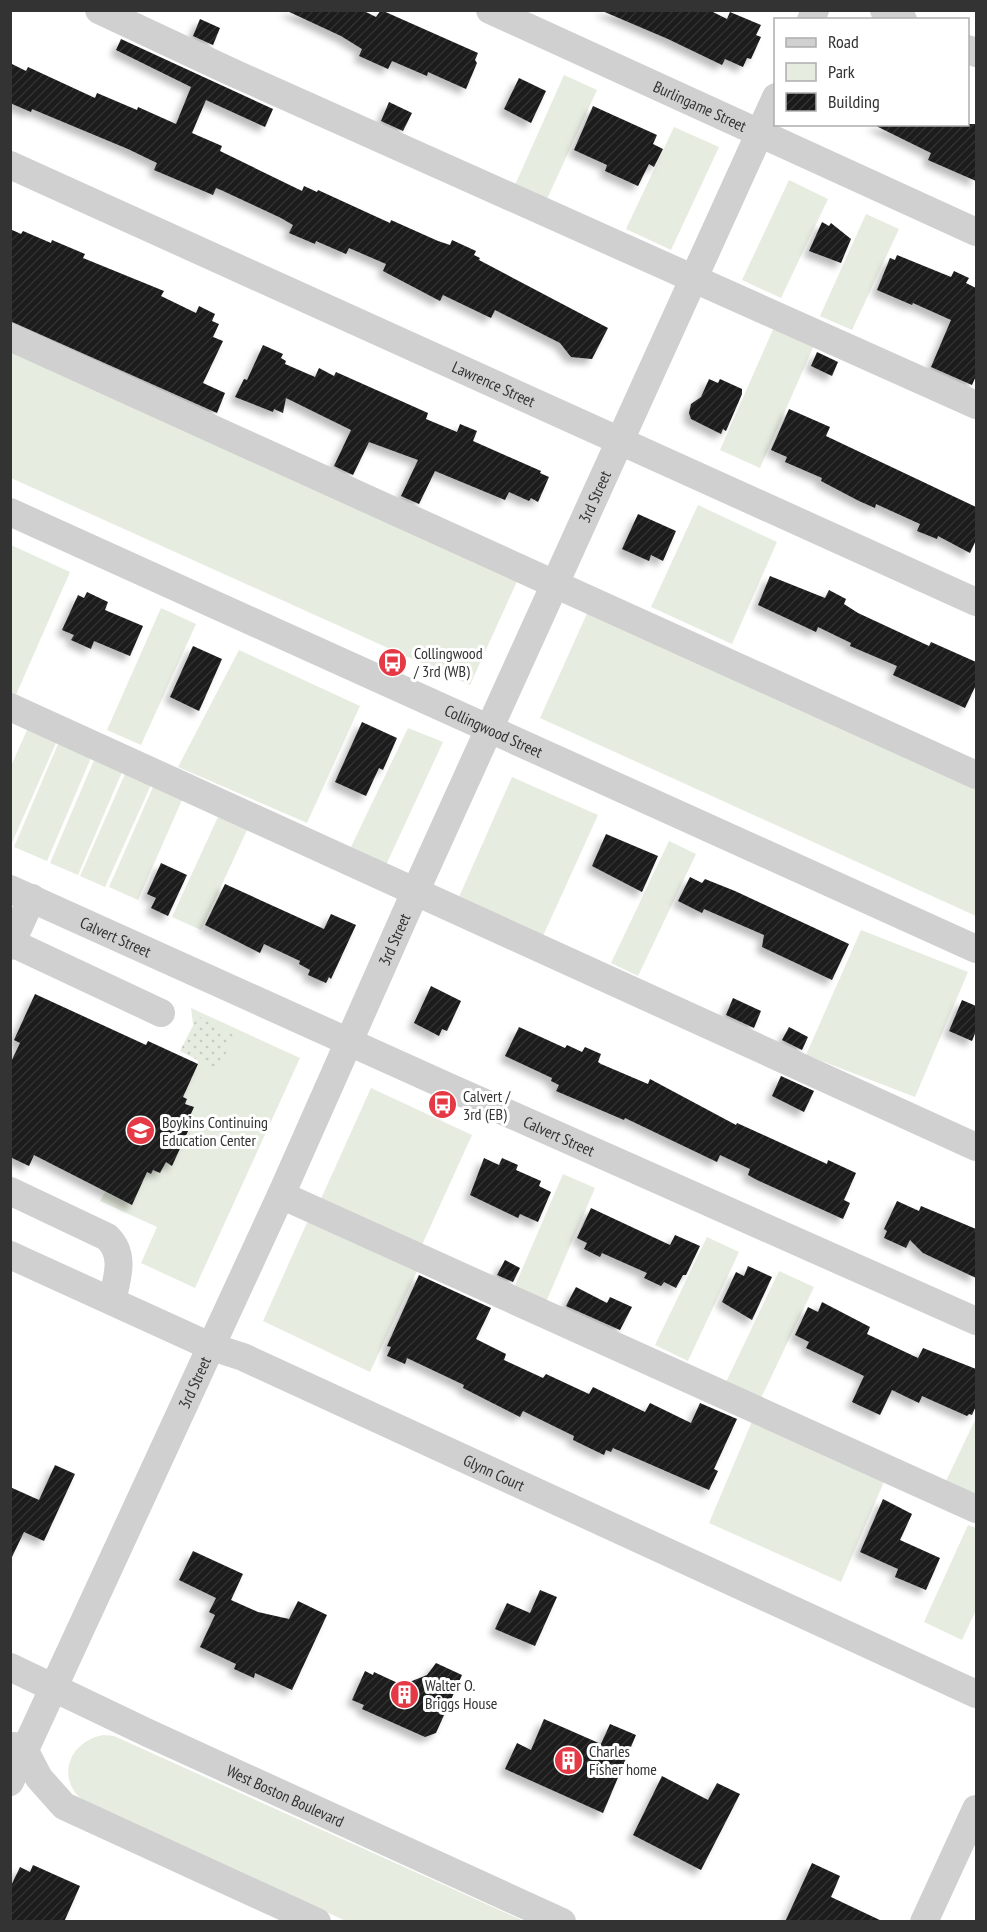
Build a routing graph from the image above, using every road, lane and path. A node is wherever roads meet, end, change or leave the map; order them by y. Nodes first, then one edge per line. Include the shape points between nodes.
1 (99, 10) edge
2 (490, 10) edge
3 (884, 10) edge
4 (899, 18) edge
5 (774, 101) edge
6 (759, 133) junction
7 (10, 165) edge
8 (976, 232) edge
9 (694, 277) junction
10 (10, 337) edge
11 (976, 405) edge
12 (619, 442) junction
13 (10, 512) edge
14 (555, 584) junction
15 (976, 602) edge
16 (10, 707) edge
17 (489, 728) junction
18 (976, 775) edge
19 (416, 890) junction
20 (21, 894) edge
21 (11, 945) edge
22 (976, 949) edge
23 (161, 1012) dead end
24 (350, 1043) junction
25 (976, 1147) edge
26 (10, 1191) edge
27 (281, 1195) junction
28 (10, 1255) edge
29 (112, 1301) junction
30 (976, 1321) edge
31 (212, 1347) junction
32 (976, 1509) edge
33 (10, 1667) edge
34 (52, 1688) junction
35 (976, 1694) edge
36 (18, 1748) edge
37 (10, 1782) edge
38 (976, 1809) edge
39 (316, 1922) edge
40 (562, 1922) edge
41 (924, 1922) edge

1 - 9 street
2 - 6 street, Burlingame Street
3 - 4 street
5 - 6 street, 3rd Street
6 - 8 street, Burlingame Street
6 - 9 street, 3rd Street
7 - 12 street, Lawrence Street
9 - 11 street
9 - 12 street, 3rd Street
10 - 14 street
12 - 14 street, 3rd Street
12 - 15 street, Lawrence Street
13 - 17 street, Collingwood Street
14 - 17 street, 3rd Street
14 - 18 street
16 - 19 street
17 - 19 street, 3rd Street
17 - 22 street, Collingwood Street
19 - 24 street, 3rd Street
19 - 25 street
20 - 21 street
20 - 24 street, Calvert Street
21 - 23 street
24 - 27 street, 3rd Street
24 - 30 street, Calvert Street
26 - 29 street via 114,1243 119,1264
27 - 31 street, 3rd Street
27 - 32 street
28 - 29 street, Glynn Court
29 - 31 street, Glynn Court
31 - 34 street, 3rd Street
31 - 35 street, Glynn Court via 243,1357
33 - 34 street, West Boston Boulevard
34 - 36 street, 3rd Street
34 - 40 street, West Boston Boulevard
36 - 37 street, 3rd Street
36 - 39 street via 64,1806
38 - 41 street

